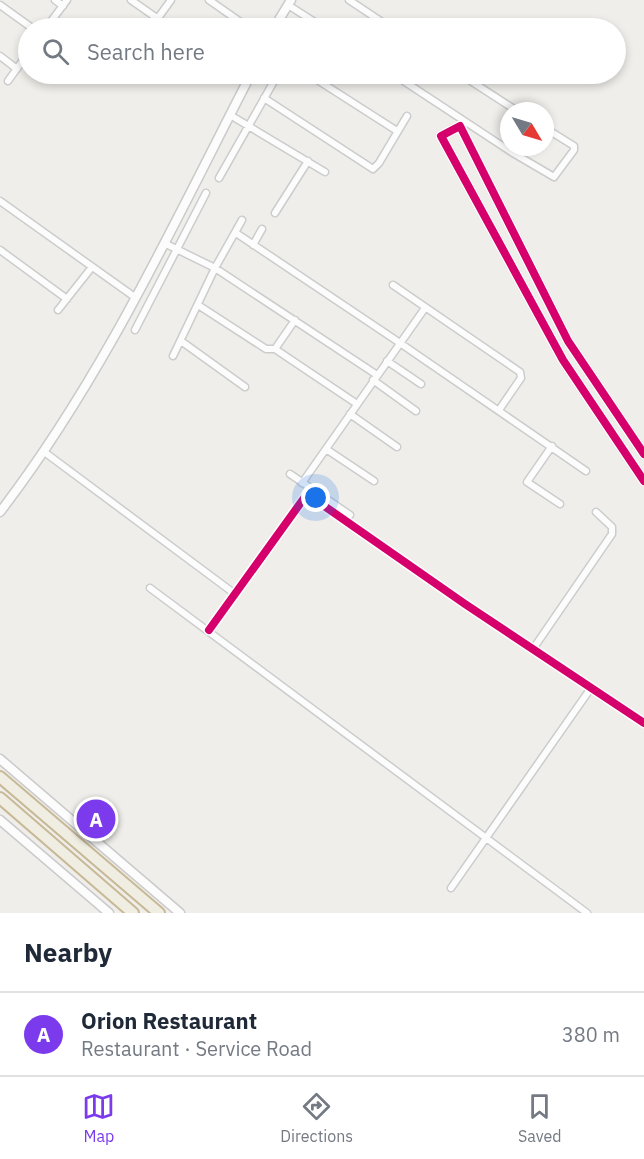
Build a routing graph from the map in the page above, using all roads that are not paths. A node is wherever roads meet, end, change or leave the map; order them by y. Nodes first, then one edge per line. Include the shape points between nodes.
1 (56, 0) edge
2 (131, 0) edge
3 (171, 0) edge
4 (209, 0) edge
5 (348, 0) edge
6 (289, 2) edge
7 (65, 3) edge
8 (0, 6) edge
9 (18, 18) edge
10 (54, 18) edge
11 (158, 18) joint
12 (235, 18) edge
13 (280, 18) edge
14 (311, 18) edge
15 (376, 18) edge
16 (0, 56) edge
17 (17, 69) joint
18 (9, 81) dead end
19 (246, 84) edge
20 (272, 84) edge
21 (324, 84) edge
22 (409, 84) edge
23 (475, 84) edge
24 (264, 98) junction
25 (503, 102) edge
26 (230, 115) junction
27 (407, 116) dead end
28 (249, 125) junction
29 (397, 131) junction
30 (554, 134) edge
31 (500, 144) edge
32 (518, 156) edge
33 (308, 161) junction
34 (325, 172) dead end
35 (219, 178) dead end
36 (206, 194) dead end
37 (0, 201) edge
38 (275, 213) dead end
39 (242, 220) dead end
40 (262, 229) dead end
41 (236, 233) junction
42 (164, 243) junction
43 (253, 245) junction
44 (0, 250) edge
45 (177, 250) junction
46 (92, 267) junction
47 (215, 268) junction
48 (393, 285) dead end
49 (136, 298) junction
50 (67, 299) junction
51 (198, 305) junction
52 (425, 308) junction
53 (58, 310) dead end
54 (295, 320) junction
55 (135, 330) dead end
56 (181, 341) junction
57 (400, 343) junction
58 (275, 349) junction
59 (173, 356) dead end
60 (387, 361) junction
61 (375, 378) junction
62 (421, 384) dead end
63 (245, 387) dead end
64 (357, 404) junction
65 (499, 410) junction
66 (416, 411) dead end
67 (350, 414) junction
68 (552, 446) junction
69 (397, 447) dead end
70 (326, 449) junction
71 (43, 451) junction
72 (644, 454) edge
73 (586, 471) dead end
74 (290, 474) dead end
75 (374, 481) dead end
76 (644, 481) edge
77 (302, 483) junction
78 (560, 504) dead end
79 (0, 512) edge
80 (596, 512) dead end
81 (350, 514) dead end
82 (150, 588) dead end
83 (235, 594) junction
84 (209, 630) junction
85 (533, 649) junction
86 (591, 688) junction
87 (644, 723) edge
88 (0, 759) edge
89 (0, 777) edge
90 (0, 798) edge
91 (0, 820) edge
92 (486, 838) junction
93 (451, 888) dead end
94 (107, 912) edge
95 (133, 913) edge
96 (159, 913) edge
97 (180, 913) edge
98 (587, 913) edge

1 - 7 street
2 - 11 street
3 - 11 street
4 - 12 street
5 - 15 street
6 - 13 street
6 - 14 street
7 - 10 street
8 - 9 street
16 - 17 street
17 - 18 street
19 - 26 street
20 - 24 street
21 - 29 street
22 - 31 street
23 - 25 street
24 - 28 street
24 - 29 street via 373,169 380,164
26 - 28 street
26 - 42 street
27 - 29 street
28 - 33 street
28 - 35 street
30 - 32 street via 574,146 574,150 554,177
33 - 34 street
33 - 38 street
36 - 45 street
37 - 46 street
39 - 41 street
40 - 43 street
41 - 43 street
41 - 47 street
42 - 45 street
42 - 49 street
43 - 57 street
44 - 50 street
45 - 47 street
45 - 55 street
46 - 49 street
46 - 50 street
47 - 51 street
47 - 54 street
48 - 52 street
49 - 71 street
50 - 53 street
51 - 56 street
51 - 58 street via 266,349
52 - 57 street
52 - 65 street via 520,372 521,378
54 - 58 street
54 - 61 street
56 - 59 street
56 - 63 street
57 - 60 street
57 - 65 street
58 - 64 street
60 - 61 street
60 - 62 street
61 - 64 street
61 - 66 street
64 - 67 street
65 - 68 street
67 - 69 street
67 - 70 street
68 - 73 street
68 - 78 street via 527,482
70 - 75 street
70 - 77 street
71 - 79 street
71 - 83 street
72 - 76 street via 568,341 460,126 441,136 563,360
74 - 77 street
77 - 81 street
80 - 85 street via 612,527 612,534
82 - 84 street
83 - 84 street
83 - 85 street via 307,494
84 - 92 street
85 - 86 street
86 - 87 street
86 - 92 street
88 - 97 street
89 - 96 highway
90 - 95 highway
91 - 94 street
92 - 93 street
92 - 98 street

